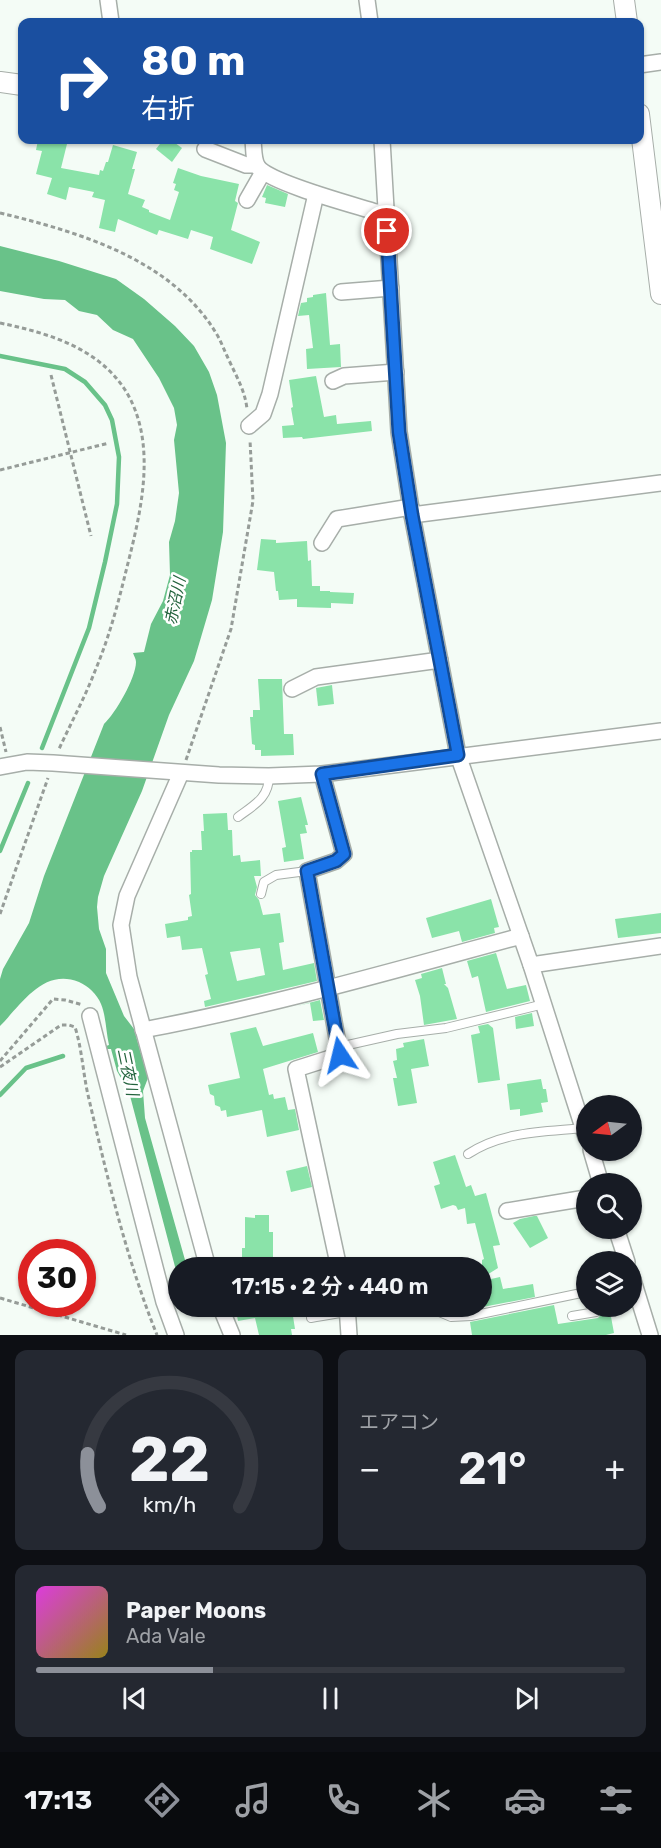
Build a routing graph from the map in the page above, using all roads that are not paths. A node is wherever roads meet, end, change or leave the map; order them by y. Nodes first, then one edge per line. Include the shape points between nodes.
1 (108, 0) edge
2 (367, 0) edge
3 (624, 0) edge
4 (110, 18) edge
5 (369, 18) edge
6 (626, 18) edge
7 (661, 62) edge
8 (644, 64) edge
9 (0, 82) edge
10 (18, 84) edge
11 (254, 144) edge
12 (382, 144) edge
13 (643, 144) edge
14 (205, 149) dead end
15 (259, 168) junction
16 (316, 194) junction
17 (247, 200) dead end
18 (386, 212) junction
19 (391, 288) junction
20 (341, 292) dead end
21 (661, 294) edge
22 (396, 372) junction
23 (333, 381) dead end
24 (249, 426) road end
25 (661, 483) edge
26 (412, 511) junction
27 (322, 543) dead end
28 (440, 660) junction
29 (292, 688) dead end
30 (661, 730) edge
31 (458, 755) junction
32 (4, 766) edge
33 (181, 773) junction
34 (322, 774) junction
35 (269, 777) junction
36 (238, 817) dead end
37 (307, 871) junction
38 (261, 894) dead end
39 (521, 936) junction
40 (661, 946) edge
41 (531, 964) junction
42 (329, 988) junction
43 (544, 1004) junction
44 (90, 1016) road end
45 (143, 1030) junction
46 (339, 1047) junction
47 (576, 1105) edge
48 (576, 1133) edge
49 (468, 1154) dead end
50 (576, 1200) edge
51 (507, 1211) dead end
52 (205, 1257) edge
53 (337, 1257) edge
54 (576, 1294) edge
55 (642, 1311) edge
56 (492, 1312) edge
57 (576, 1315) edge
58 (572, 1316) dead end
59 (225, 1317) edge
60 (316, 1317) edge
61 (348, 1317) edge
62 (311, 1318) dead end
63 (176, 1335) edge
64 (232, 1335) edge
65 (349, 1335) edge
66 (650, 1335) edge

1 - 4 street
2 - 5 street
3 - 6 street
7 - 8 street
9 - 10 street
11 - 15 street
12 - 18 street
13 - 21 street
14 - 15 street
15 - 16 street
15 - 17 street
16 - 18 street
16 - 24 street via 270,394 263,414
18 - 19 street
19 - 20 street
19 - 22 street
22 - 23 street via 344,376
22 - 26 street via 399,432
25 - 26 street
26 - 27 street via 337,519
26 - 28 street
28 - 29 street via 316,677
28 - 31 street
30 - 31 street
31 - 34 street
31 - 39 street
32 - 33 street via 57,763
33 - 35 street
33 - 45 street via 128,896 120,925
34 - 35 street
34 - 37 street via 344,854 336,861
35 - 36 lane via 269,789
37 - 38 lane via 276,875 264,882
37 - 42 street
39 - 41 street
39 - 42 street
40 - 41 street
41 - 43 street
42 - 45 street
42 - 46 street
43 - 46 lane via 446,1028
43 - 47 street
44 - 63 street
45 - 52 street
46 - 53 street via 340,1055 296,1069
48 - 49 lane via 506,1137
50 - 51 street
54 - 56 lane
55 - 66 street
57 - 58 lane
59 - 64 street
60 - 62 lane
61 - 65 street

